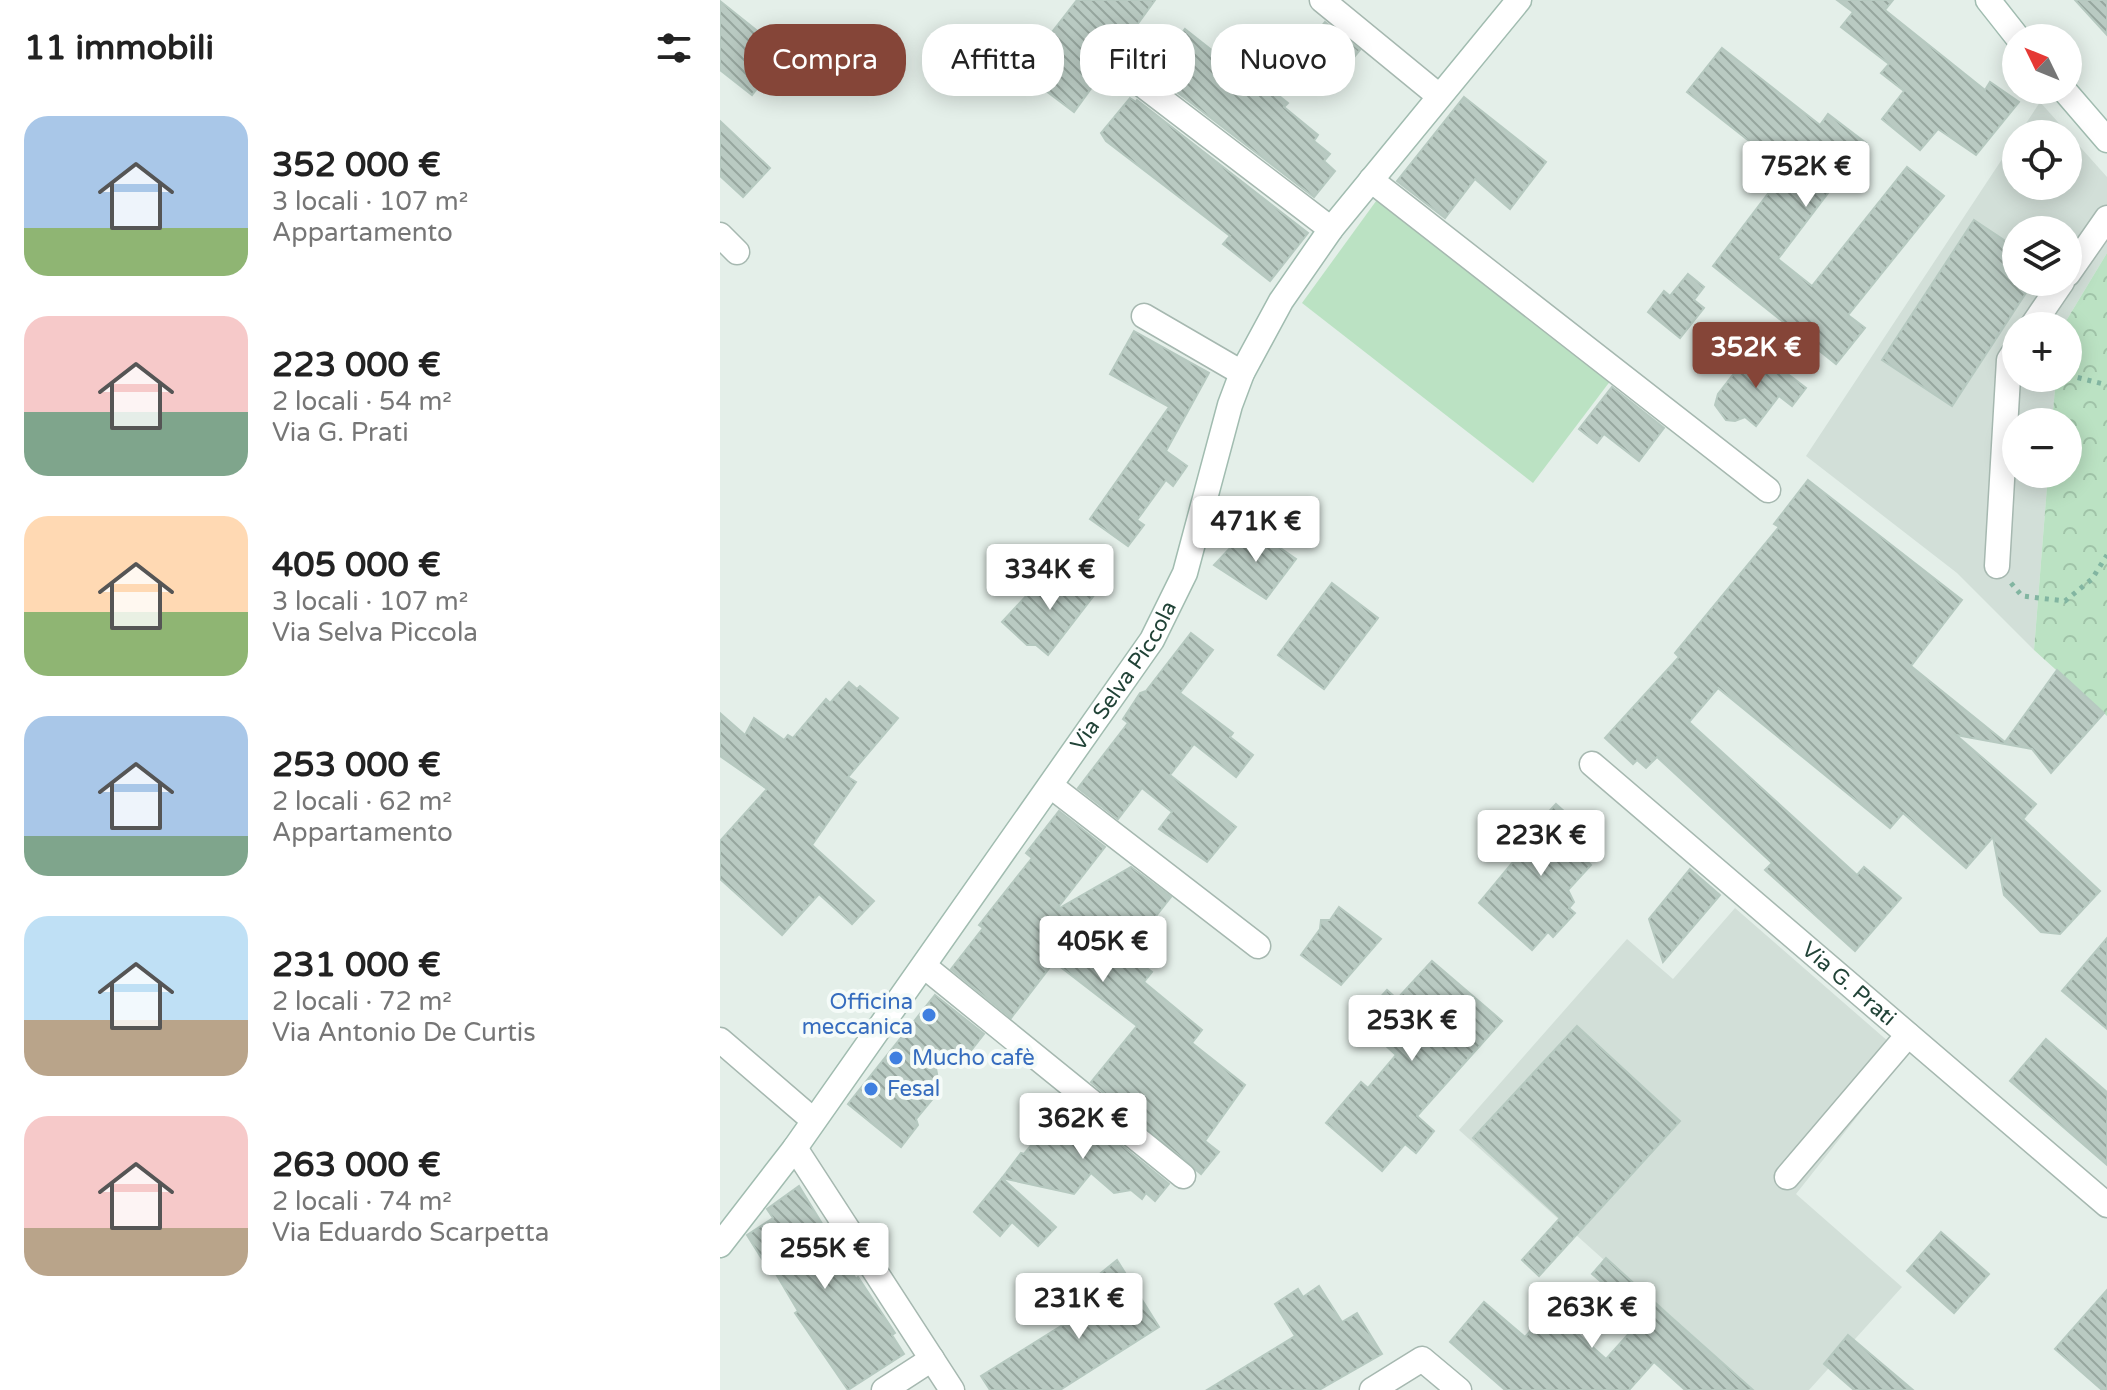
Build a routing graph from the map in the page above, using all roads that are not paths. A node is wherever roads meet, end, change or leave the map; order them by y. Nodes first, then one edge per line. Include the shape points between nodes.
1 (1322, 0) edge
2 (1519, 0) edge
3 (1988, 0) edge
4 (2007, 24) edge
5 (1157, 96) edge
6 (1439, 96) junction
7 (2076, 104) edge
8 (2107, 140) edge
9 (1371, 180) junction
10 (2107, 218) edge
11 (1331, 229) junction
12 (2082, 254) edge
13 (1144, 316) dead end
14 (1242, 373) junction
15 (2007, 392) edge
16 (1768, 490) dead end
17 (1997, 566) road end
18 (1592, 764) dead end
19 (1051, 786) junction
20 (1258, 946) dead end
21 (924, 966) junction
22 (1908, 1035) junction
23 (720, 1040) edge
24 (813, 1120) junction
25 (795, 1148) junction
26 (1183, 1176) dead end
27 (1787, 1177) dead end
28 (2107, 1205) edge
29 (720, 1245) edge
30 (932, 1359) junction
31 (884, 1390) edge
32 (952, 1390) edge
33 (1372, 1390) edge
34 (1459, 1390) edge

1 - 6 street
2 - 6 street, Via Selva Piccola
3 - 4 street
5 - 11 street
6 - 9 street, Via Selva Piccola
7 - 8 street
9 - 11 street, Via Selva Piccola
9 - 16 street
10 - 12 street
11 - 14 street, Via Selva Piccola via 1281,301
13 - 14 street
14 - 19 street, Via Selva Piccola via 1170,609
15 - 17 street
18 - 22 street, Via G. Prati
19 - 20 street
19 - 21 street, Via Selva Piccola
21 - 24 street, Via Selva Piccola
21 - 26 street
22 - 27 street
22 - 28 street, Via G. Prati
23 - 24 street
24 - 25 street, Via Selva Piccola
25 - 29 street, Via Selva Piccola
25 - 30 street
30 - 31 street
30 - 32 street
33 - 34 street via 1422,1359

